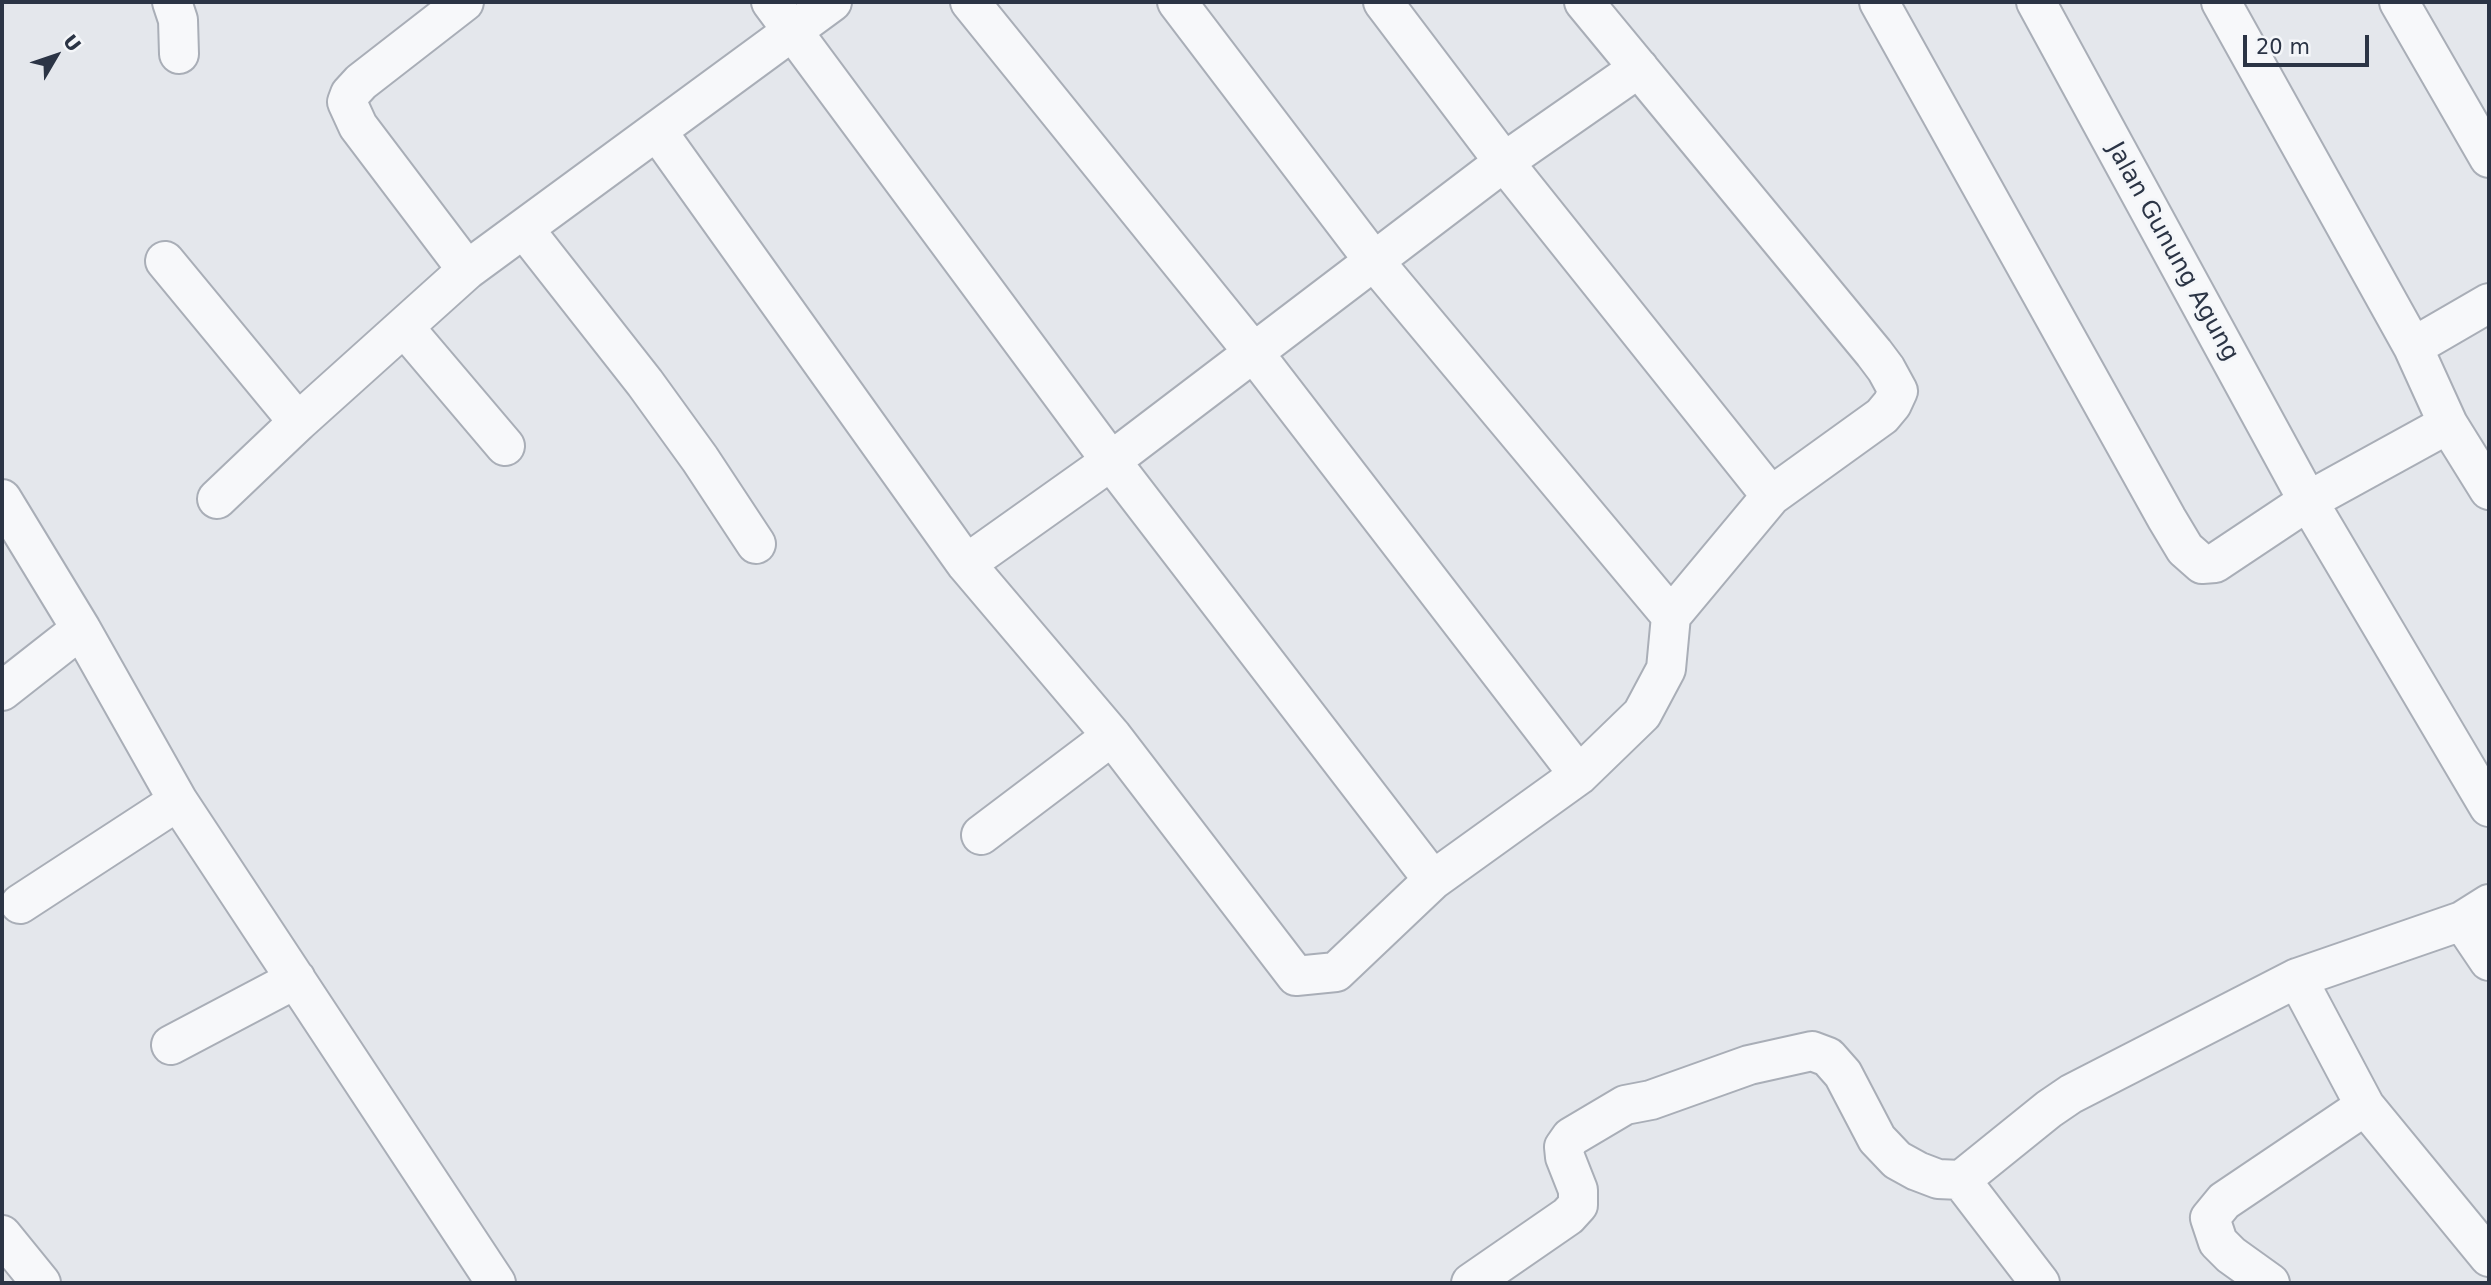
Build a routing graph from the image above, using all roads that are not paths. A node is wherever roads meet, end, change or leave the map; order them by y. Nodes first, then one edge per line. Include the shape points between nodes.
1 (172, 2) edge
2 (464, 2) edge
3 (832, 2) edge
4 (970, 2) edge
5 (1177, 2) edge
6 (1383, 2) edge
7 (1584, 2) edge
8 (1879, 2) edge
9 (2036, 2) edge
10 (2221, 2) edge
11 (2399, 2) edge
12 (781, 17) edge
13 (179, 54) dead end
14 (1639, 68) junction
15 (657, 131) junction
16 (2489, 159) edge
17 (1504, 162) junction
18 (524, 229) junction
19 (166, 261) dead end
20 (1374, 261) junction
21 (467, 270) junction
22 (2489, 303) edge
23 (404, 327) junction
24 (2413, 347) junction
25 (1254, 353) junction
26 (298, 422) junction
27 (2448, 424) junction
28 (505, 446) dead end
29 (1111, 461) junction
30 (2484, 469) edge
31 (1771, 496) junction
32 (2, 499) edge
33 (217, 499) dead end
34 (2308, 501) junction
35 (755, 544) dead end
36 (966, 564) junction
37 (1671, 616) junction
38 (81, 629) junction
39 (2, 691) edge
40 (1112, 736) junction
41 (1579, 775) junction
42 (178, 801) junction
43 (2489, 807) edge
44 (981, 835) dead end
45 (1433, 880) junction
46 (20, 904) dead end
47 (2476, 913) edge
48 (2489, 961) edge
49 (2297, 978) junction
50 (296, 979) junction
51 (171, 1045) dead end
52 (2365, 1106) junction
53 (1961, 1180) junction
54 (2, 1235) edge
55 (2489, 1257) edge
56 (41, 1283) edge
57 (496, 1283) edge
58 (1471, 1283) edge
59 (2040, 1283) edge
60 (2270, 1283) edge

1 - 13 street via 178,20
2 - 21 street via 361,82 348,102 358,126
3 - 12 street
4 - 25 street
5 - 20 street
6 - 17 street
7 - 14 street
8 - 34 street via 2185,549 2202,564 2215,562
9 - 34 street, Jalan Gunung Agung
10 - 24 street
11 - 16 street
12 - 15 street
12 - 29 street
14 - 17 street
14 - 31 street via 1874,353 1898,391 1882,416
15 - 18 street
15 - 36 street
17 - 20 street
17 - 31 street
18 - 21 street
18 - 35 street via 645,383
19 - 26 street
20 - 25 street
20 - 37 street
21 - 23 street
22 - 24 street
23 - 26 street
23 - 28 street
24 - 27 street
25 - 29 street
25 - 41 street
26 - 33 street
27 - 30 street
27 - 34 street
29 - 36 street
29 - 45 street
31 - 37 street
32 - 38 street
34 - 43 street, Jalan Gunung Agung
36 - 40 street
37 - 41 street via 1666,669 1642,714
38 - 39 street
38 - 42 street
40 - 44 street
40 - 45 street via 1296,976 1336,972
41 - 45 street
42 - 46 street
42 - 50 street
47 - 48 street
47 - 49 street
49 - 52 street
49 - 53 street via 2071,1094
50 - 51 street
50 - 57 street
52 - 55 street
52 - 60 street via 2224,1201 2210,1218 2218,1242
53 - 58 street via 1938,1178 1897,1160 1877,1139 1843,1073 1828,1057 1812,1051 1792,1053 1625,1105 1571,1137 1564,1147 1565,1157 1578,1190 1578,1205
53 - 59 street
54 - 56 street

